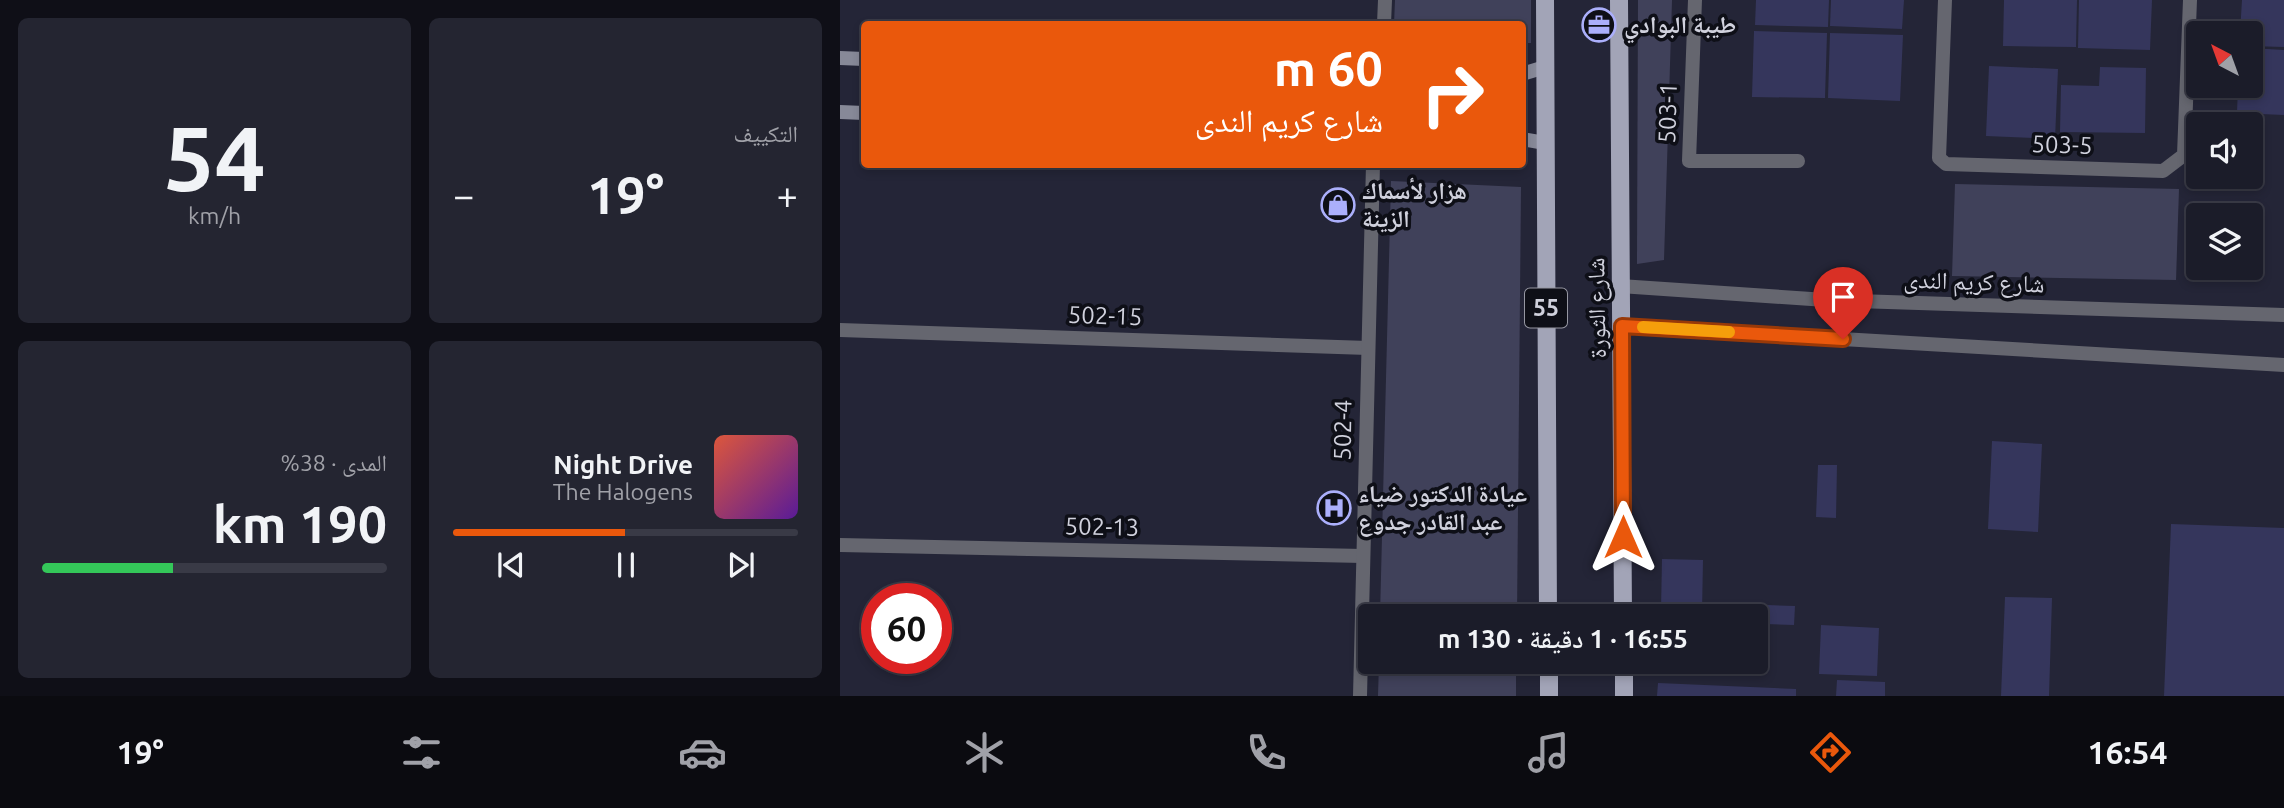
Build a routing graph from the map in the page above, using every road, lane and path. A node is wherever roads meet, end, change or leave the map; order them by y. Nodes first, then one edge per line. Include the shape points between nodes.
1 (1385, 0) edge
2 (1545, 0) edge
3 (1619, 0) edge
4 (1695, 0) edge
5 (1945, 0) edge
6 (2190, 0) edge
7 (1384, 21) edge
8 (840, 58) edge
9 (861, 59) edge
10 (1545, 67) junction
11 (1526, 73) edge
12 (840, 112) edge
13 (861, 113) edge
14 (1526, 140) edge
15 (1545, 143) junction
16 (1798, 161) dead end
17 (1373, 168) edge
18 (1620, 286) junction
19 (2284, 315) edge
20 (1622, 326) junction
21 (840, 330) edge
22 (1368, 348) junction
23 (2284, 365) edge
24 (840, 545) edge
25 (1363, 556) junction
26 (1548, 604) edge
27 (1623, 604) edge
28 (1549, 674) edge
29 (1623, 674) edge
30 (1360, 696) edge
31 (1549, 696) edge
32 (1624, 696) edge

1 - 7 street
2 - 10 main road, شارع الثورة / 55
3 - 18 main road, شارع الثورة
4 - 16 street, 503-1 via 1689,161
5 - 6 street, 503-5 via 1939,158 1946,164 2163,171 2184,155
8 - 9 street
10 - 11 street
10 - 15 main road, شارع الثورة / 55
12 - 13 street
14 - 15 street
15 - 26 main road, شارع الثورة / 55
17 - 22 street, 502-4
18 - 19 street, شارع كريم الندى via 1826,300
18 - 20 main road, شارع الثورة
20 - 23 street
20 - 27 main road, شارع الثورة
21 - 22 street, 502-15
22 - 25 street, 502-4
24 - 25 street, 502-13
25 - 30 street, 502-4
28 - 31 main road
29 - 32 main road

